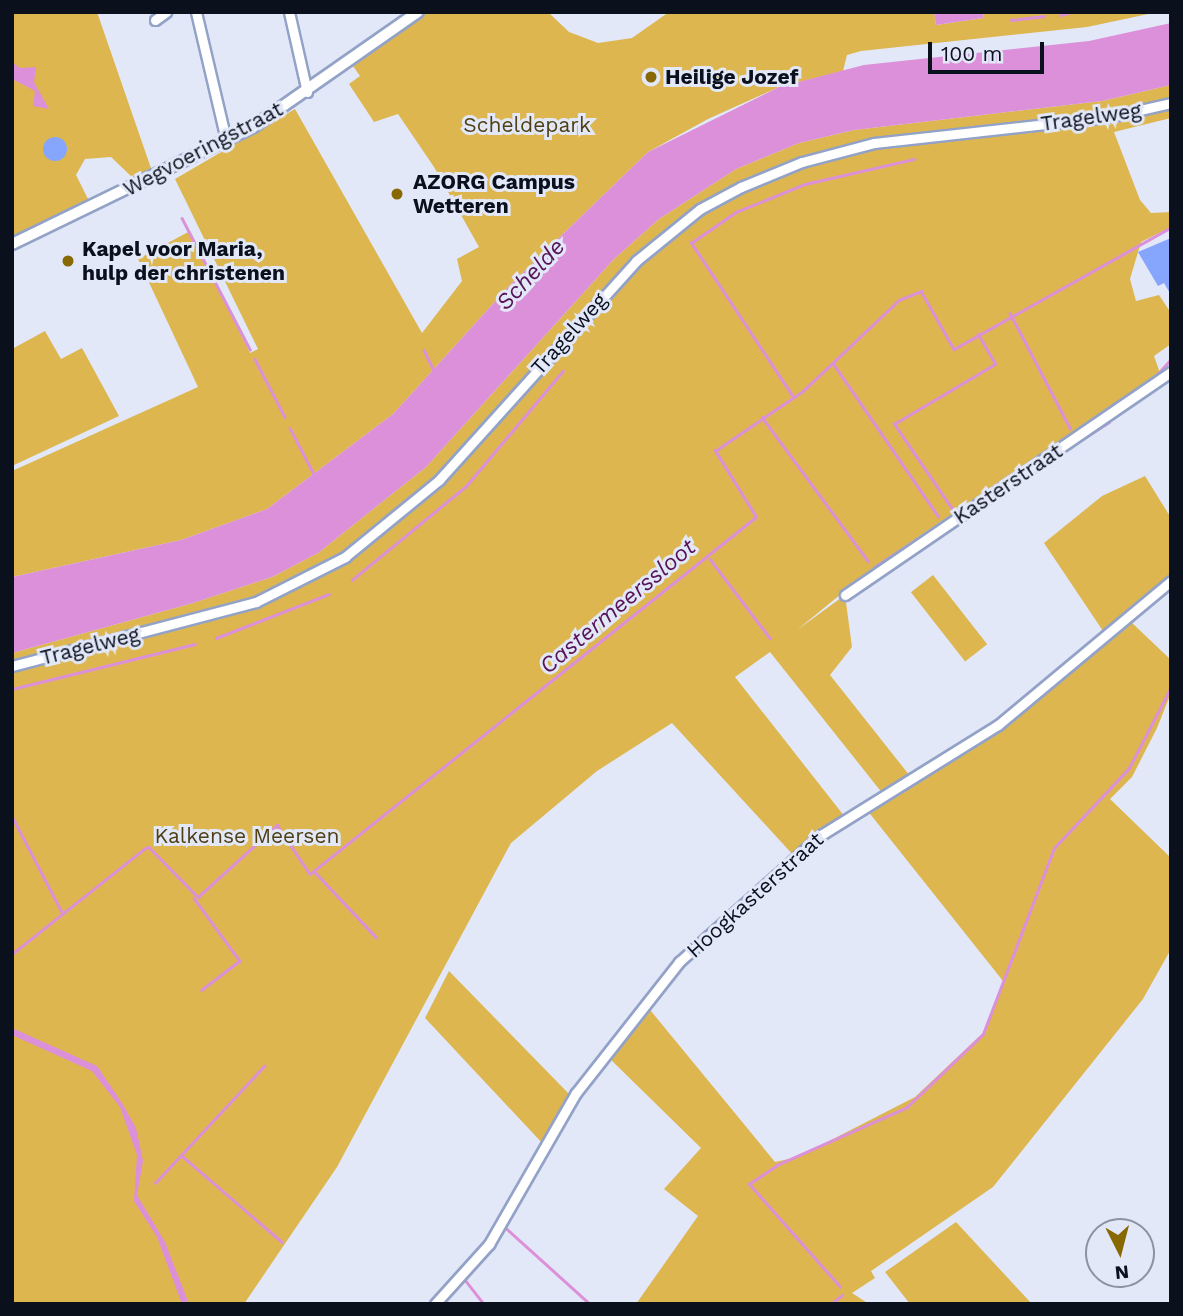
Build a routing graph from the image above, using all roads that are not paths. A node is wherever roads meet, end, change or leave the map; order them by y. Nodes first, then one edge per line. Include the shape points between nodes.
1 (166, 12) edge
2 (196, 12) edge
3 (289, 12) edge
4 (418, 12) edge
5 (155, 20) dead end
6 (307, 92) junction
7 (1171, 103) edge
8 (226, 140) junction
9 (12, 244) edge
10 (1171, 372) edge
11 (1171, 581) edge
12 (845, 595) dead end
13 (12, 666) edge
14 (435, 1304) edge

1 - 5 street
2 - 8 street
3 - 6 street
4 - 6 main road, Wegvoeringstraat
6 - 8 main road, Wegvoeringstraat
7 - 13 street, Tragelweg via 1098,119 874,143 802,162 741,187 700,209 636,261 439,480 345,557 236,608
8 - 9 main road, Wegvoeringstraat
10 - 12 street, Kasterstraat
11 - 14 street, Hoogkasterstraat via 998,725 857,808 812,842 679,962 576,1093 489,1244

